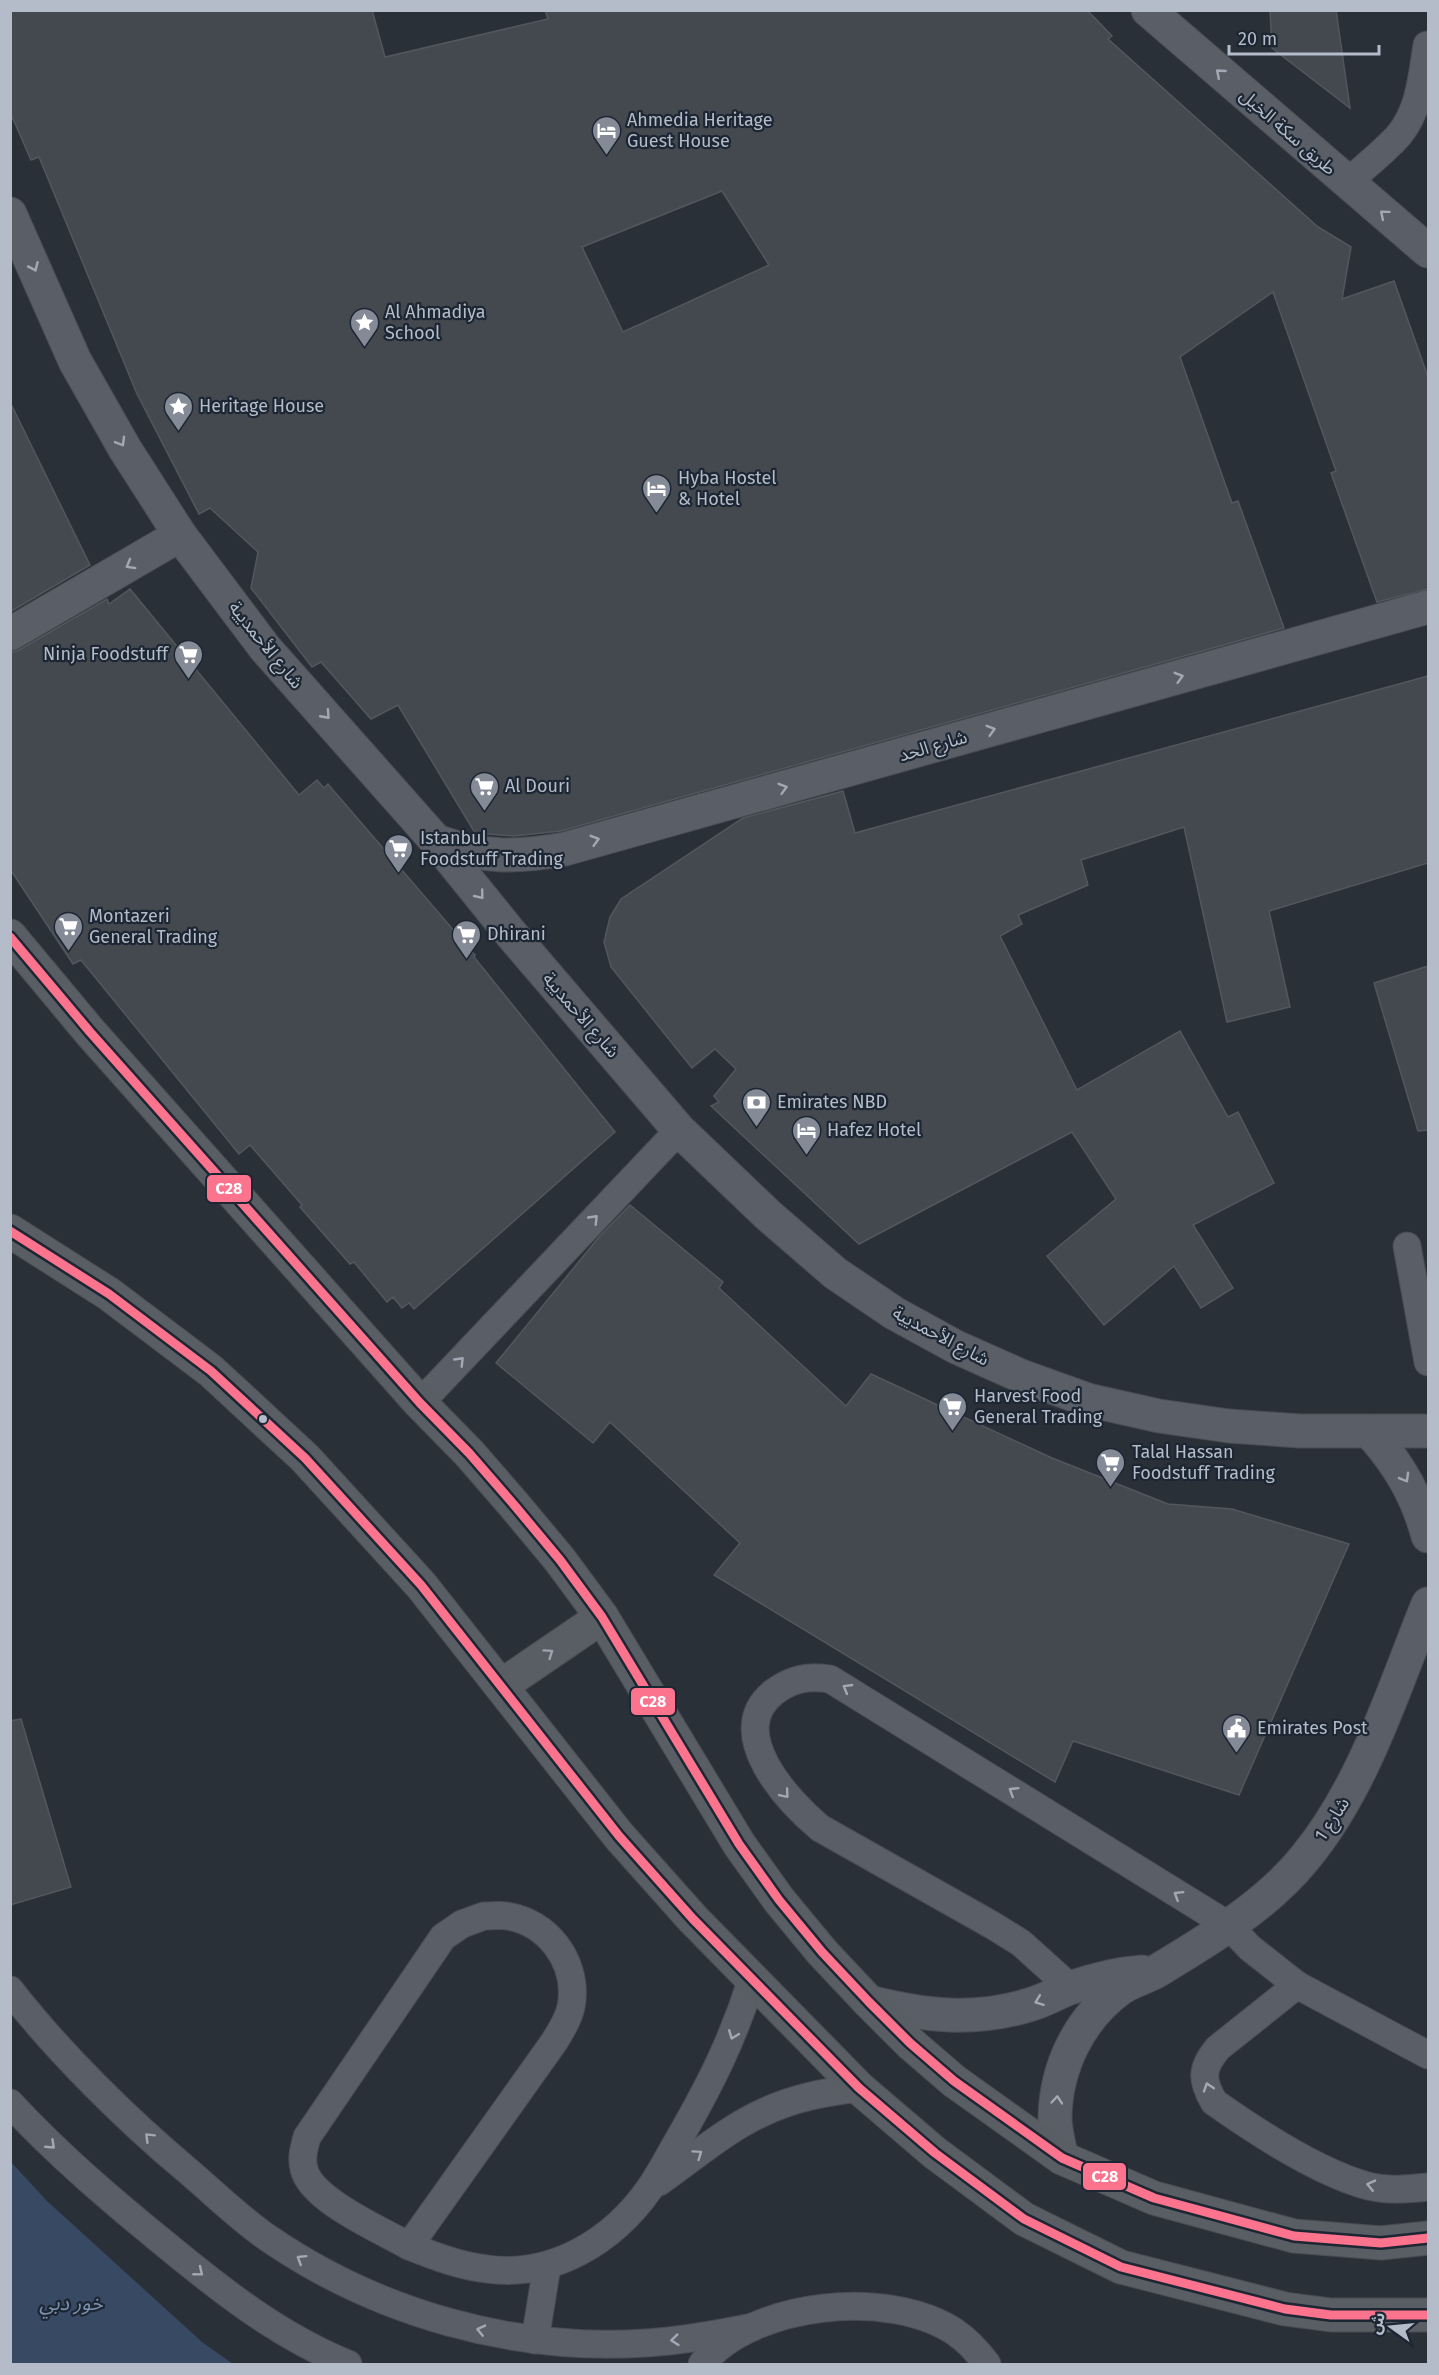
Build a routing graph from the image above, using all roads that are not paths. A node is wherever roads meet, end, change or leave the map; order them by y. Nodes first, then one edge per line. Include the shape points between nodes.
1 (1148, 10) edge
2 (1427, 45) dead end
3 (1347, 183) junction
4 (10, 214) edge
5 (1428, 251) edge
6 (180, 535) junction
7 (1428, 607) edge
8 (10, 634) edge
9 (436, 841) junction
10 (10, 936) edge
11 (680, 1130) junction
12 (10, 1231) edge
13 (1407, 1246) dead end
14 (1428, 1362) edge
15 (420, 1403) junction
16 (1428, 1431) edge
17 (1370, 1432) junction
18 (1428, 1536) edge
19 (1428, 1604) edge
20 (602, 1617) junction
21 (501, 1686) junction
22 (1228, 1926) junction
23 (1155, 1972) junction
24 (752, 1979) junction
25 (1297, 1985) junction
26 (1071, 1988) junction
27 (10, 1990) edge
28 (869, 2002) junction
29 (1428, 2055) edge
30 (859, 2088) junction
31 (10, 2103) edge
32 (1062, 2158) junction
33 (1428, 2187) edge
34 (650, 2188) junction
35 (1428, 2238) edge
36 (409, 2246) junction
37 (547, 2266) junction
38 (1428, 2315) edge
39 (753, 2327) junction
40 (535, 2340) junction
41 (348, 2364) edge
42 (702, 2364) edge
43 (987, 2364) edge

3 -> 1 street, طريق سكة الخيل
2 - 3 lane via 1420,88 1409,119 1400,134
5 -> 3 street, طريق سكة الخيل
4 -> 6 street, شارع الأحمديية via 75,361
6 -> 8 street
6 -> 9 street, شارع الأحمديية via 266,648
9 -> 7 street, شارع الحد via 466,852 499,856 565,849
9 -> 11 street, شارع الأحمديية
10 - 15 main road via 90,1032
15 -> 11 lane
11 - 17 street, شارع الأحمديية via 835,1273 946,1342 1021,1376 1088,1400 1159,1416 1229,1426
12 - 21 main road via 109,1294 211,1371 296,1450 421,1585
13 - 14 lane
15 - 20 main road via 515,1506
16 - 17 street, شارع الأحمديية
17 -> 18 street via 1387,1450 1413,1491
19 - 22 street, شارع 1 via 1358,1778 1334,1821 1303,1861 1268,1896
21 -> 20 main road
20 - 28 main road via 739,1844 822,1952
21 - 24 main road via 619,1836
22 - 23 street, شارع 1
22 - 25 lane
22 -> 26 lane via 830,1679 809,1676 788,1682 770,1695 760,1710 757,1744 778,1786 797,1809 820,1828 1021,1943
23 - 26 street, شارع 1 via 1117,1975
32 -> 23 street, شارع 1 via 1055,2120 1058,2082 1071,2046 1093,2014 1121,1989
24 - 30 main road
24 -> 34 lane via 722,2059
25 - 29 lane
33 -> 25 lane via 1406,2190 1370,2186 1336,2174 1214,2102 1206,2089 1204,2074 1208,2060
26 -> 28 street, شارع 1 via 1033,2004 993,2014 940,2015
40 -> 27 lane via 440,2320 395,2304 307,2263 266,2237 155,2144
28 - 32 main road via 954,2081
34 -> 30 lane via 760,2113 814,2095
30 - 38 main road via 935,2153 1024,2219 1121,2267 1285,2309 1331,2315
31 -> 41 lane via 101,2192 235,2301 287,2334
32 - 35 main road via 1154,2199 1294,2236 1381,2243
34 - 37 lane via 598,2242
36 - 36 lane via 566,2022 572,2000 571,1976 563,1954 549,1936 530,1923 507,1916 484,1916 462,1923 443,1937 307,2137 302,2153 311,2185 323,2197
36 - 37 lane via 489,2270
37 - 40 lane
39 -> 40 lane via 645,2343
39 - 42 lane via 726,2342
39 - 43 lane via 821,2307 893,2309 954,2331

